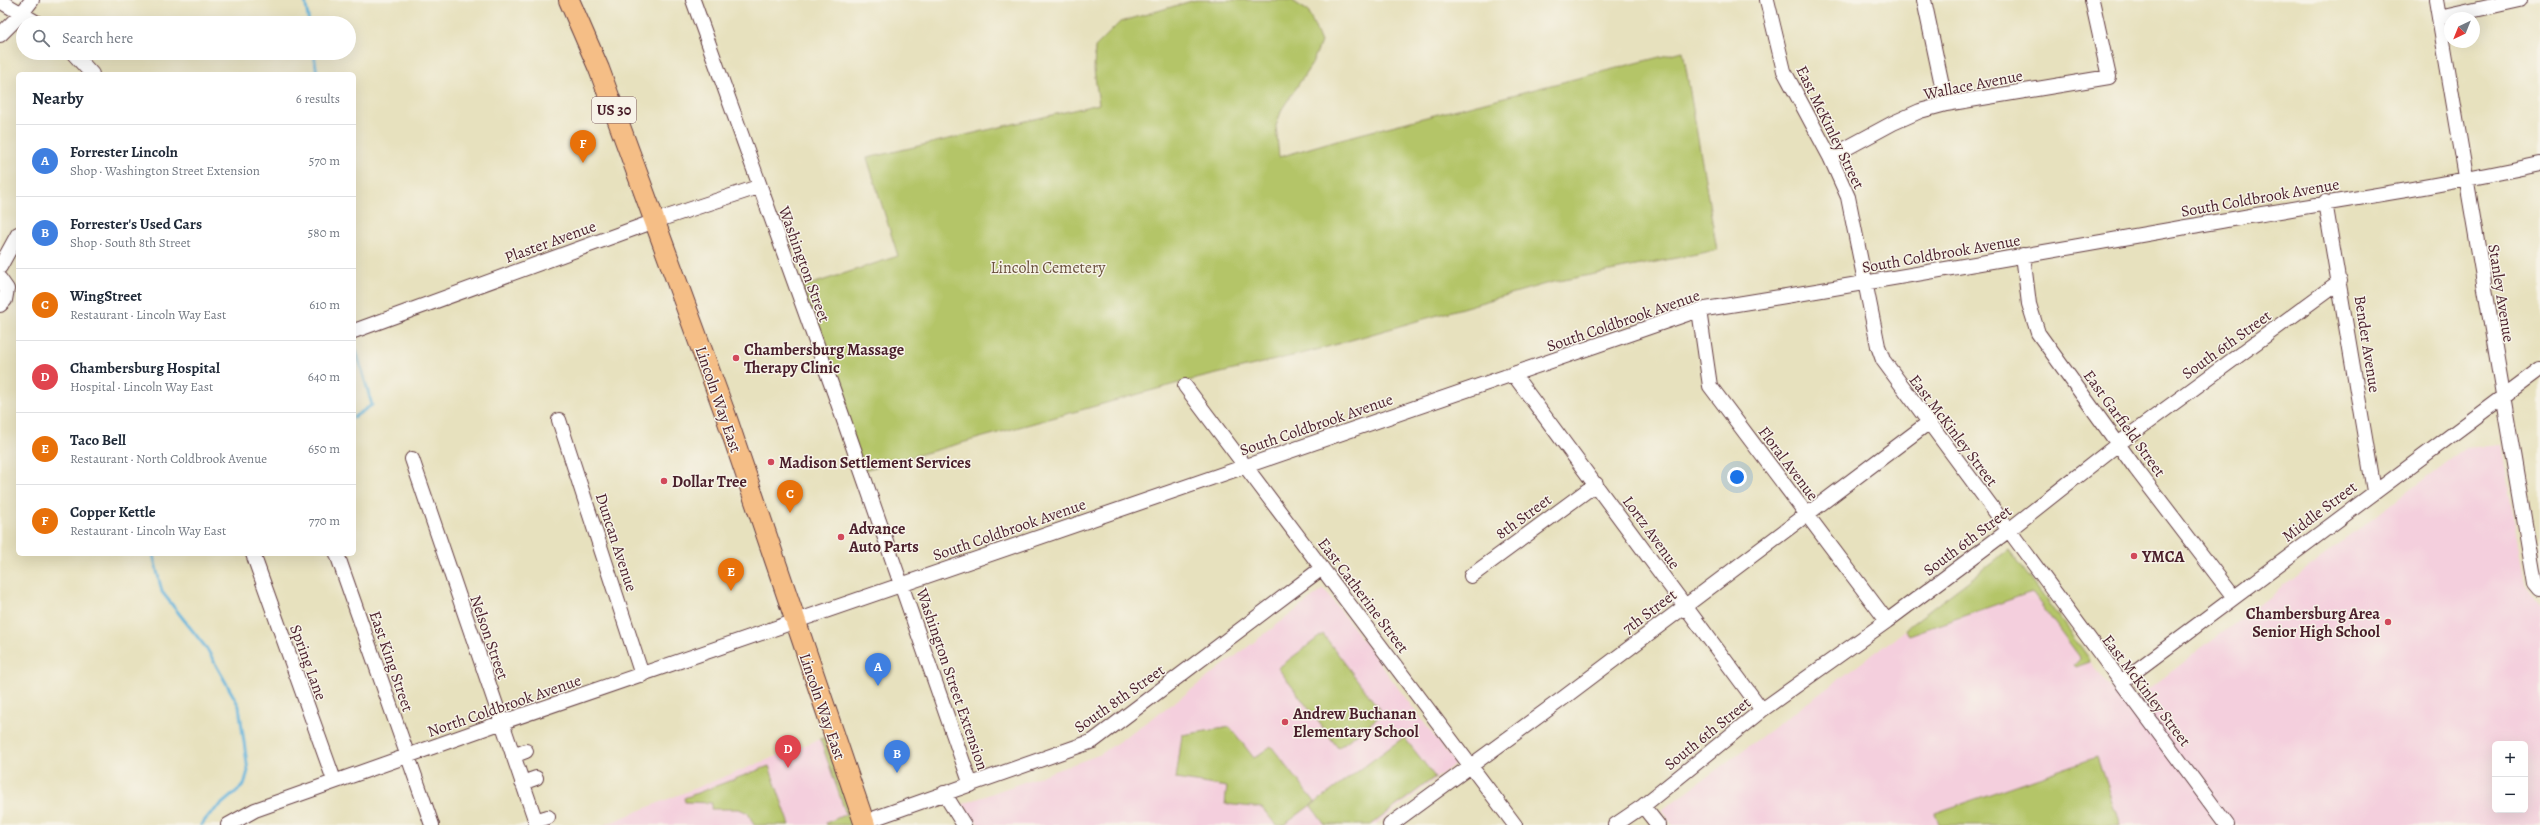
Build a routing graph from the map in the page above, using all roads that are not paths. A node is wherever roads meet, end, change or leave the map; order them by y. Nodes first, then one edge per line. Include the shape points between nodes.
1 (0, 0) edge
2 (32, 0) edge
3 (570, 0) edge
4 (693, 0) edge
5 (1767, 0) edge
6 (1924, 0) edge
7 (2092, 0) edge
8 (2436, 0) edge
9 (2520, 0) edge
10 (22, 13) junction
11 (19, 16) edge
12 (26, 16) edge
13 (2439, 18) junction
14 (16, 19) edge
15 (0, 35) edge
16 (79, 60) edge
17 (90, 72) edge
18 (1946, 104) junction
19 (1830, 157) junction
20 (2540, 164) edge
21 (2466, 180) junction
22 (758, 187) junction
23 (2325, 202) junction
24 (655, 221) junction
25 (16, 238) edge
26 (2023, 255) junction
27 (0, 267) edge
28 (0, 279) edge
29 (2340, 281) junction
30 (1865, 284) junction
31 (0, 305) edge
32 (1699, 310) junction
33 (356, 330) edge
34 (2540, 369) edge
35 (1514, 375) junction
36 (1185, 386) dead end
37 (2502, 397) junction
38 (559, 420) dead end
39 (1928, 423) junction
40 (2118, 444) junction
41 (412, 459) dead end
42 (1246, 466) junction
43 (1596, 484) junction
44 (2374, 491) junction
45 (1806, 514) junction
46 (2009, 530) junction
47 (254, 556) edge
48 (338, 556) edge
49 (1322, 568) junction
50 (1471, 576) dead end
51 (902, 584) junction
52 (2538, 584) edge
53 (2233, 596) junction
54 (1684, 605) junction
55 (1887, 621) junction
56 (795, 622) junction
57 (642, 675) junction
58 (2121, 682) junction
59 (1762, 710) junction
60 (500, 723) junction
61 (526, 751) dead end
62 (513, 756) junction
63 (407, 757) junction
64 (1470, 765) junction
65 (536, 778) dead end
66 (334, 780) junction
67 (522, 783) junction
68 (971, 784) junction
69 (944, 793) junction
70 (1643, 806) junction
71 (540, 821) edge
72 (864, 824) edge
73 (228, 825) edge
74 (432, 825) edge
75 (964, 825) edge
76 (1390, 825) edge
77 (1515, 825) edge
78 (1615, 825) edge
79 (1658, 825) edge
80 (2227, 825) edge

1 - 10 street
2 - 10 street
3 - 24 highway, Lincoln Way East / US 30 via 599,69
4 - 22 street, Washington Street
5 - 19 street, East McKinley Street via 1784,71
6 - 18 street
7 - 18 street, Wallace Avenue via 2109,77
8 - 13 street, Stanley Avenue
9 - 13 street
10 - 11 street
10 - 12 street
13 - 21 street, Stanley Avenue
14 - 15 street
16 - 17 street
18 - 19 street, Wallace Avenue via 1920,111 1893,123
19 - 30 street, East McKinley Street via 1848,197
20 - 21 street, South Coldbrook Avenue
21 - 23 street, South Coldbrook Avenue
21 - 37 street, Stanley Avenue
22 - 24 street, Plaster Avenue
22 - 51 street, Washington Street
23 - 26 street, South Coldbrook Avenue
23 - 29 street, Bender Avenue
24 - 33 street, Plaster Avenue
24 - 56 highway, Lincoln Way East / US 30
25 - 27 street
26 - 30 street, South Coldbrook Avenue
26 - 40 street, East Garfield Street via 2029,304 2038,333
28 - 31 street via 6,290 5,300
29 - 40 street, South 6th Street
29 - 44 street, Bender Avenue
30 - 32 street, South Coldbrook Avenue
30 - 39 street, East McKinley Street via 1883,360
32 - 35 street, South Coldbrook Avenue
32 - 45 street, Floral Avenue via 1710,386
34 - 37 street, Middle Street
35 - 42 street, South Coldbrook Avenue
35 - 43 street, Lortz Avenue
36 - 42 street, East Catherine Street
37 - 44 street, Middle Street
37 - 52 street, Stanley Avenue
38 - 57 street, Duncan Avenue
39 - 45 street, 7th Street
39 - 46 street, East McKinley Street
40 - 46 street, South 6th Street
40 - 53 street, East Garfield Street
41 - 60 street, Nelson Street
42 - 49 street, East Catherine Street
42 - 51 street, South Coldbrook Avenue
43 - 50 street, 8th Street
43 - 54 street, Lortz Avenue
44 - 53 street, Middle Street
45 - 54 street, 7th Street
45 - 55 street, Floral Avenue
46 - 55 street, South 6th Street
46 - 58 street, East McKinley Street
47 - 66 street, Spring Lane
48 - 63 street, East King Street
49 - 64 street, East Catherine Street
49 - 68 street, South 8th Street via 1093,741
51 - 56 street, South Coldbrook Avenue
51 - 68 street, Washington Street Extension
53 - 58 street, Middle Street
54 - 59 street, Lortz Avenue
54 - 64 street, 7th Street via 1562,699
55 - 59 street, South 6th Street
56 - 57 street, North Coldbrook Avenue
56 - 72 highway, Lincoln Way East / US 30
57 - 60 street, North Coldbrook Avenue
58 - 80 street, East McKinley Street
59 - 70 street, South 6th Street
60 - 62 street, Nelson Street
60 - 63 street, North Coldbrook Avenue
61 - 62 street
62 - 67 street, Nelson Street
63 - 66 street, North Coldbrook Avenue
63 - 74 street, East King Street
64 - 76 street, 7th Street
64 - 77 street, East Catherine Street
65 - 67 street
66 - 73 street, North Coldbrook Avenue via 255,810
67 - 71 street, Nelson Street
68 - 69 street, South 8th Street
69 - 72 street, South 8th Street
69 - 75 street
70 - 78 street, South 6th Street
70 - 79 street

